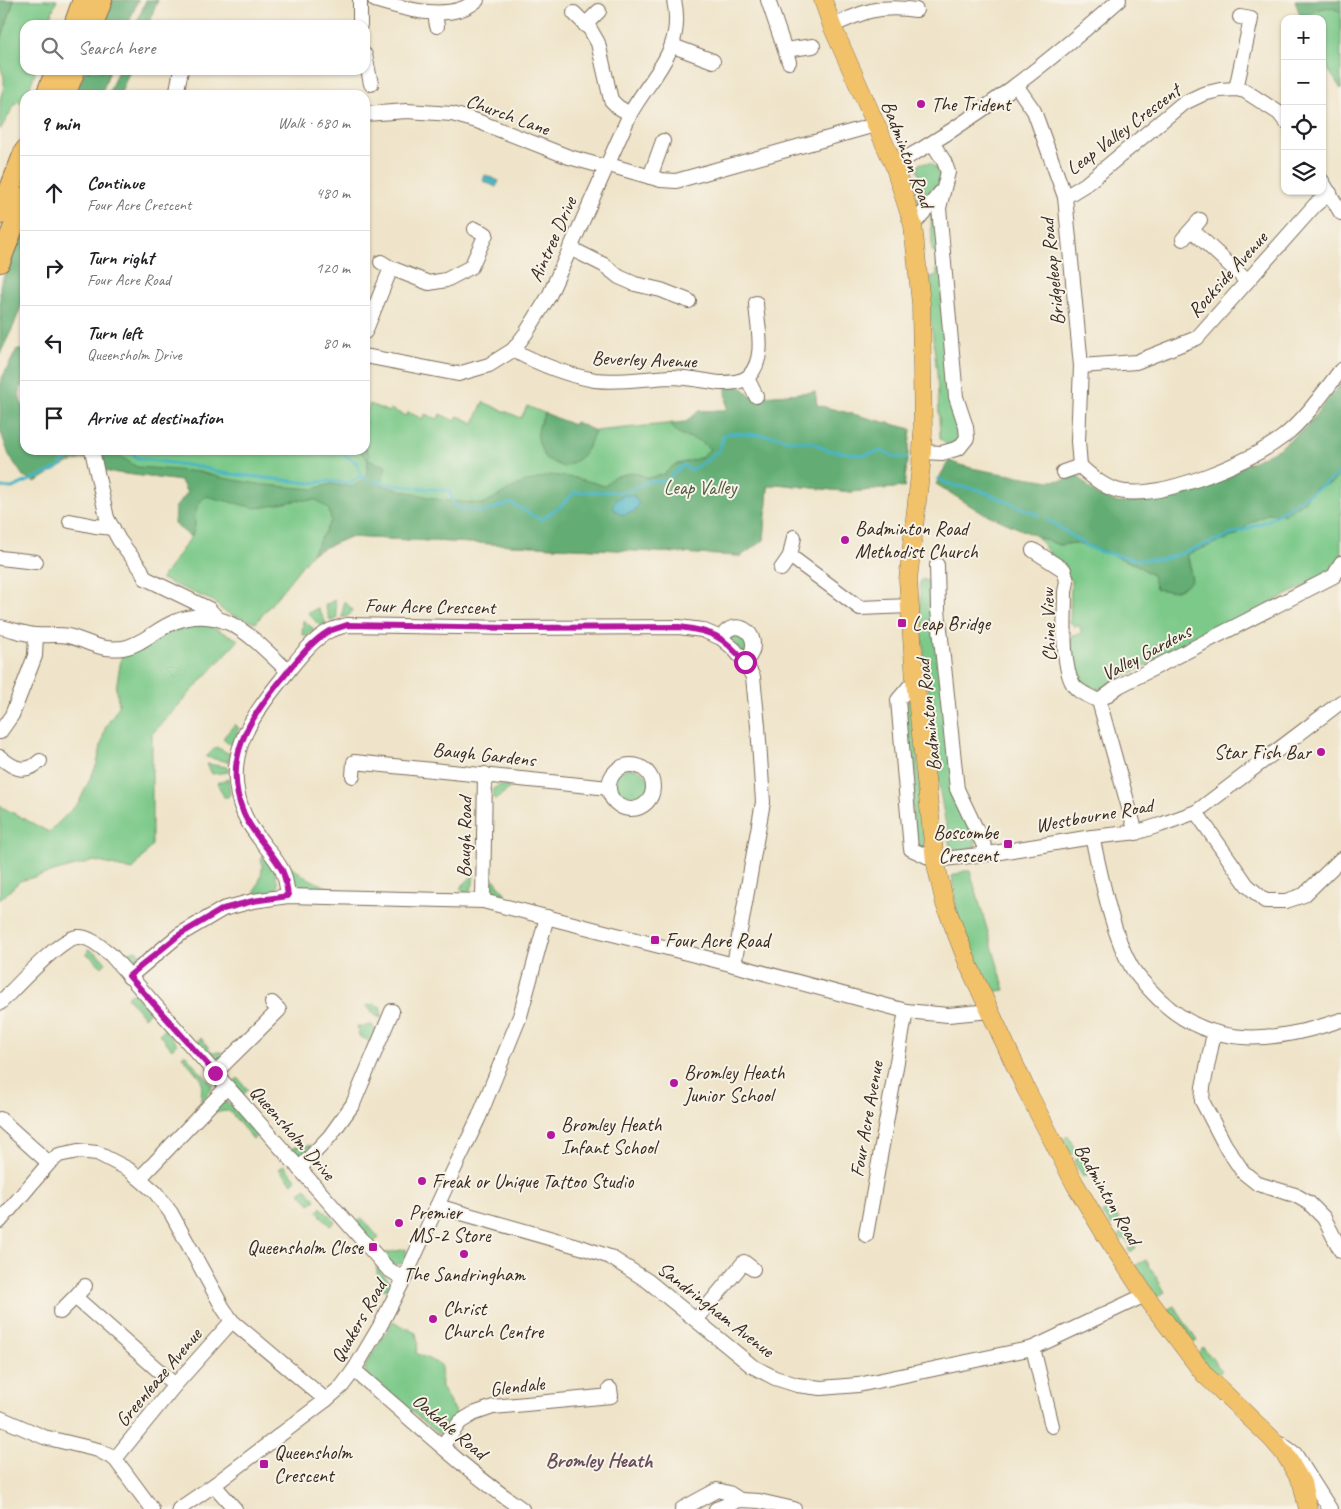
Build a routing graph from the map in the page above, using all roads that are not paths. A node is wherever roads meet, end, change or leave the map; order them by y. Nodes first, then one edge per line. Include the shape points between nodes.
1 (83, 0) edge
2 (102, 0) edge
3 (360, 0) edge
4 (375, 0) edge
5 (477, 0) edge
6 (674, 0) edge
7 (768, 0) edge
8 (823, 0) edge
9 (1119, 0) edge
10 (910, 6) edge
11 (598, 11) dead end
12 (574, 13) dead end
13 (1251, 19) dead end
14 (76, 20) edge
15 (94, 20) edge
16 (360, 20) edge
17 (586, 25) junction
18 (832, 26) junction
19 (673, 46) junction
20 (813, 46) dead end
21 (707, 63) dead end
22 (54, 75) edge
23 (73, 75) edge
24 (180, 75) edge
25 (369, 75) edge
26 (371, 84) dead end
27 (1016, 85) junction
28 (1236, 89) junction
29 (48, 90) edge
30 (67, 90) edge
31 (177, 90) edge
32 (370, 114) edge
33 (630, 114) junction
34 (1281, 116) edge
35 (875, 125) junction
36 (664, 141) dead end
37 (933, 144) junction
38 (20, 163) edge
39 (894, 165) junction
40 (610, 167) junction
41 (650, 177) junction
42 (1326, 187) edge
43 (943, 189) junction
44 (1321, 195) edge
45 (1065, 197) junction
46 (20, 211) edge
47 (1341, 213) edge
48 (0, 214) edge
49 (913, 225) junction
50 (475, 229) dead end
51 (1191, 230) dead end
52 (570, 248) junction
53 (0, 262) edge
54 (1247, 282) junction
55 (689, 301) dead end
56 (756, 303) dead end
57 (370, 316) edge
58 (513, 350) junction
59 (370, 357) edge
60 (1081, 366) junction
61 (1341, 370) edge
62 (747, 378) junction
63 (756, 396) dead end
64 (922, 452) junction
65 (93, 455) edge
66 (1080, 466) junction
67 (1063, 472) dead end
68 (70, 521) dead end
69 (113, 528) junction
70 (794, 537) dead end
71 (1033, 550) dead end
72 (790, 556) junction
73 (0, 558) edge
74 (36, 562) dead end
75 (1341, 563) edge
76 (937, 565) dead end
77 (780, 569) dead end
78 (1337, 580) edge
79 (910, 606) junction
80 (217, 618) junction
81 (0, 627) edge
82 (36, 635) junction
83 (721, 638) junction
84 (745, 662) junction
85 (288, 671) junction
86 (1099, 701) junction
87 (1341, 702) edge
88 (0, 732) edge
89 (0, 757) edge
90 (40, 761) dead end
91 (485, 774) junction
92 (353, 776) dead end
93 (609, 788) dead end
94 (1196, 812) junction
95 (1136, 833) junction
96 (1092, 837) junction
97 (988, 854) junction
98 (1341, 859) edge
99 (935, 860) junction
100 (288, 896) junction
101 (483, 901) junction
102 (547, 917) junction
103 (734, 965) junction
104 (129, 976) junction
105 (0, 1003) edge
106 (280, 1011) dead end
107 (392, 1011) dead end
108 (906, 1011) junction
109 (990, 1011) junction
110 (1340, 1023) edge
111 (1214, 1033) junction
112 (215, 1073) junction
113 (227, 1087) junction
114 (0, 1119) edge
115 (49, 1163) junction
116 (299, 1169) junction
117 (140, 1178) junction
118 (437, 1206) junction
119 (0, 1221) edge
120 (866, 1235) dead end
121 (1341, 1251) edge
122 (744, 1262) dead end
123 (404, 1279) junction
124 (85, 1286) dead end
125 (1145, 1295) junction
126 (75, 1297) junction
127 (60, 1312) dead end
128 (696, 1320) junction
129 (232, 1321) junction
130 (1033, 1348) junction
131 (354, 1370) junction
132 (175, 1385) junction
133 (612, 1396) dead end
134 (326, 1400) junction
135 (0, 1418) edge
136 (1052, 1426) dead end
137 (1272, 1438) junction
138 (442, 1446) junction
139 (115, 1459) junction
140 (214, 1485) junction
141 (740, 1500) junction
142 (152, 1509) edge
143 (179, 1509) edge
144 (235, 1509) edge
145 (522, 1509) edge
146 (682, 1509) edge
147 (716, 1509) edge
148 (794, 1509) edge
149 (1308, 1509) edge
150 (1330, 1509) edge

1 - 14 highway
2 - 15 highway
3 - 16 street
4 - 5 street via 436,20
6 - 19 street, Aintree Drive via 678,19
7 - 20 street via 787,56
8 - 18 main road, Badminton Road
9 - 27 street via 1070,44
10 - 18 street via 879,8
11 - 17 street
12 - 17 street
13 - 28 street
17 - 33 street via 598,43 611,100
18 - 35 main road, Badminton Road
19 - 21 street
19 - 33 street, Aintree Drive
22 - 29 highway
23 - 30 highway
24 - 31 street
25 - 26 street
27 - 37 street
27 - 45 street, Bridgeleap Road via 1034,111
28 - 34 street via 1254,96
28 - 45 street, Leap Valley Crescent via 1203,94 1182,104 1086,184
32 - 40 street, Church Lane via 408,111 452,114 569,157
33 - 40 street, Aintree Drive
35 - 39 main road, Badminton Road
35 - 41 street, Church Lane via 676,181
36 - 41 street
37 - 39 street
37 - 43 street, Badminton Road via 948,172
38 - 48 highway
39 - 49 main road, Badminton Road
40 - 41 street, Church Lane
40 - 52 street, Aintree Drive
42 - 47 street
43 - 49 street
43 - 64 street, Badminton Road via 939,208 956,398 967,438 959,448
44 - 54 street, Rockside Avenue
45 - 60 street, Bridgeleap Road
46 - 53 highway
49 - 64 main road, Badminton Road via 921,304
50 - 57 street via 486,234 477,256 471,267 455,276 430,283 386,265
51 - 54 street
52 - 55 street via 604,265 619,278
52 - 58 street, Aintree Drive via 549,296
54 - 60 street, Rockside Avenue via 1197,338 1136,362
56 - 62 street via 752,318 760,338 759,355
58 - 59 street, Aintree Drive via 489,365 458,374
58 - 62 street, Beverley Avenue via 559,371 596,380 673,377 731,383
60 - 66 street, Bridgeleap Road
61 - 66 street via 1310,410 1284,436 1254,455 1217,472 1156,492 1124,492 1097,481
62 - 63 street
64 - 79 main road, Badminton Road via 908,580
65 - 69 street via 107,518
66 - 67 street
68 - 69 street
69 - 80 street via 145,578 209,608
70 - 72 street
71 - 86 street, Chine View via 1064,570 1067,581 1066,663 1073,684
72 - 77 street
72 - 79 street via 860,608
73 - 74 street
75 - 78 street, Valley Gardens
76 - 97 street, Badminton Road via 938,610 958,789
78 - 86 street, Valley Gardens via 1119,686
79 - 99 main road, Badminton Road
80 - 82 street via 190,617 174,622 124,648 98,648 70,637
80 - 85 street via 243,630
81 - 82 street
82 - 88 street via 36,656 12,715
83 - 84 street, Four Acre Crescent
83 - 84 street via 733,627 749,632 754,641 753,651
83 - 85 street, Four Acre Crescent via 702,630 679,627 347,625 329,631 315,641
84 - 103 street, Four Acre Crescent via 753,678 763,802
85 - 100 street, Four Acre Crescent via 244,732 237,760 237,790 244,814 283,872
86 - 95 street, Valley Gardens
87 - 94 street, Westbourne Road
89 - 90 street via 16,769 24,769
91 - 92 street, Baugh Gardens via 354,756
91 - 93 street, Baugh Gardens
91 - 101 street, Baugh Road
94 - 95 street, Westbourne Road
94 - 98 street via 1246,885 1265,901 1286,901 1304,895
95 - 96 street, Westbourne Road
96 - 97 street, Westbourne Road
96 - 111 street via 1122,948 1133,969 1170,1010 1189,1023
97 - 99 street, Westbourne Road
99 - 109 main road, Badminton Road via 945,904
100 - 101 street
100 - 104 street via 223,909 179,935
101 - 102 street
102 - 103 street
102 - 118 street, Quakers Road via 520,1016 479,1117
103 - 108 street
104 - 105 street, Queensholm Drive via 99,945 78,937 56,949
104 - 112 street, Queensholm Drive
106 - 112 street
107 - 116 street via 381,1023 353,1104 330,1136
108 - 109 street via 948,1015
108 - 120 street, Four Acre Avenue
109 - 125 main road, Badminton Road via 1075,1184
110 - 111 street via 1268,1038
111 - 121 street via 1202,1100 1225,1145 1243,1172 1258,1184 1309,1203 1324,1218
112 - 113 street, Queensholm Drive
113 - 116 street, Queensholm Drive
113 - 117 street
114 - 115 street
115 - 117 street via 59,1156 78,1151 98,1153
115 - 119 street
116 - 123 street, Queensholm Drive via 388,1270
117 - 129 street via 156,1192 171,1213
118 - 123 street, Quakers Road
118 - 128 street, Sandringham Avenue via 610,1257 641,1276
122 - 128 street
123 - 131 street, Quakers Road
124 - 126 street
125 - 130 street, Sandringham Avenue
125 - 137 main road, Badminton Road via 1204,1374
126 - 127 street
126 - 132 street
128 - 130 street, Sandringham Avenue via 752,1366 774,1378 797,1386 821,1388 858,1385
129 - 132 street, Greenleaze Avenue
129 - 134 street
130 - 136 street
131 - 134 street, Quakers Road
131 - 138 street, Oakdale Road
132 - 139 street, Greenleaze Avenue
133 - 138 street, Glendale via 493,1407 460,1422
134 - 140 street, Quakers Road
135 - 139 street via 44,1436 98,1450
137 - 149 main road, Badminton Road via 1302,1483
137 - 150 street via 1295,1454
138 - 145 street, Oakdale Road
139 - 142 street
140 - 143 street, Quakers Road
140 - 144 street
141 - 146 street via 717,1490
141 - 147 street
141 - 148 street

